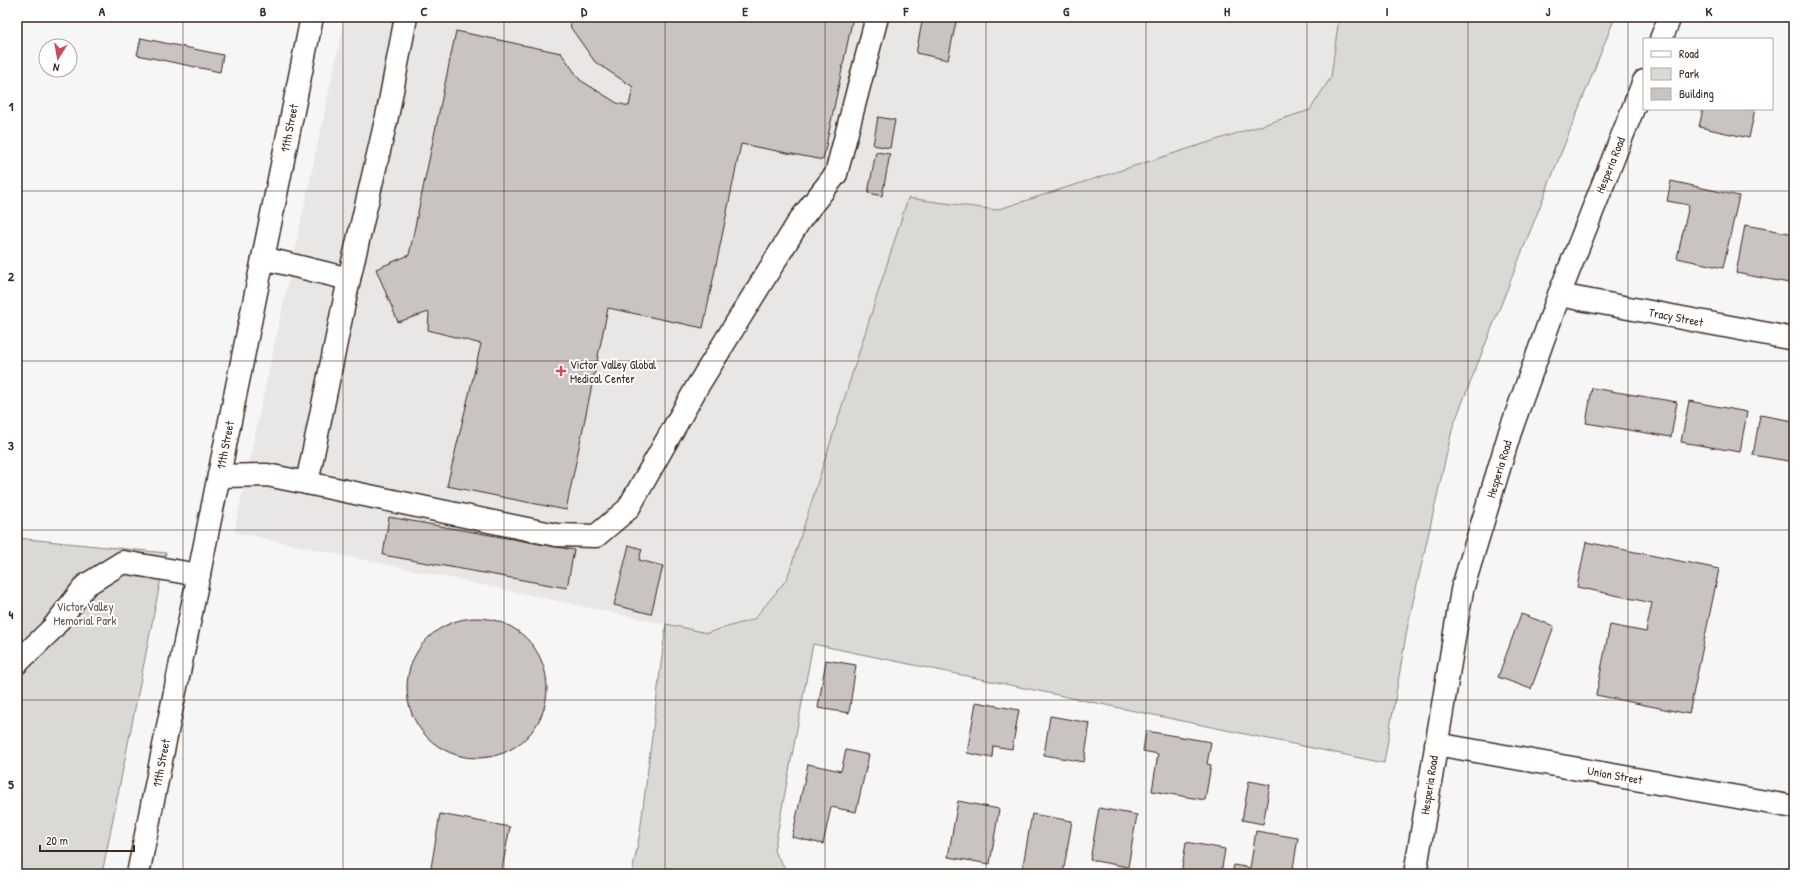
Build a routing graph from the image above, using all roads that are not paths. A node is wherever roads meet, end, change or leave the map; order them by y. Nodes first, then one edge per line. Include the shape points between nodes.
1 (312, 17) edge
2 (406, 17) edge
3 (877, 17) edge
4 (1670, 17) edge
5 (1661, 38) edge
6 (1643, 84) edge
7 (263, 258) junction
8 (349, 279) junction
9 (1559, 294) junction
10 (1794, 339) edge
11 (219, 476) junction
12 (307, 483) junction
13 (199, 575) junction
14 (17, 663) edge
15 (1436, 744) junction
16 (1794, 807) edge
17 (138, 874) edge
18 (1415, 874) edge

1 - 7 street, 11th Street
2 - 8 street via 388,112
3 - 12 street via 836,174 800,220 698,386 628,509 596,536 556,535
4 - 5 street
6 - 9 street, Hesperia Road
7 - 8 street
7 - 11 street, 11th Street
8 - 12 street
9 - 10 street, Tracy Street
9 - 15 street, Hesperia Road via 1510,432 1462,590
11 - 12 street via 267,475
11 - 13 street, 11th Street
13 - 14 street via 123,562 86,585 52,629
13 - 17 street, 11th Street
15 - 16 street, Union Street
15 - 18 street, Hesperia Road

